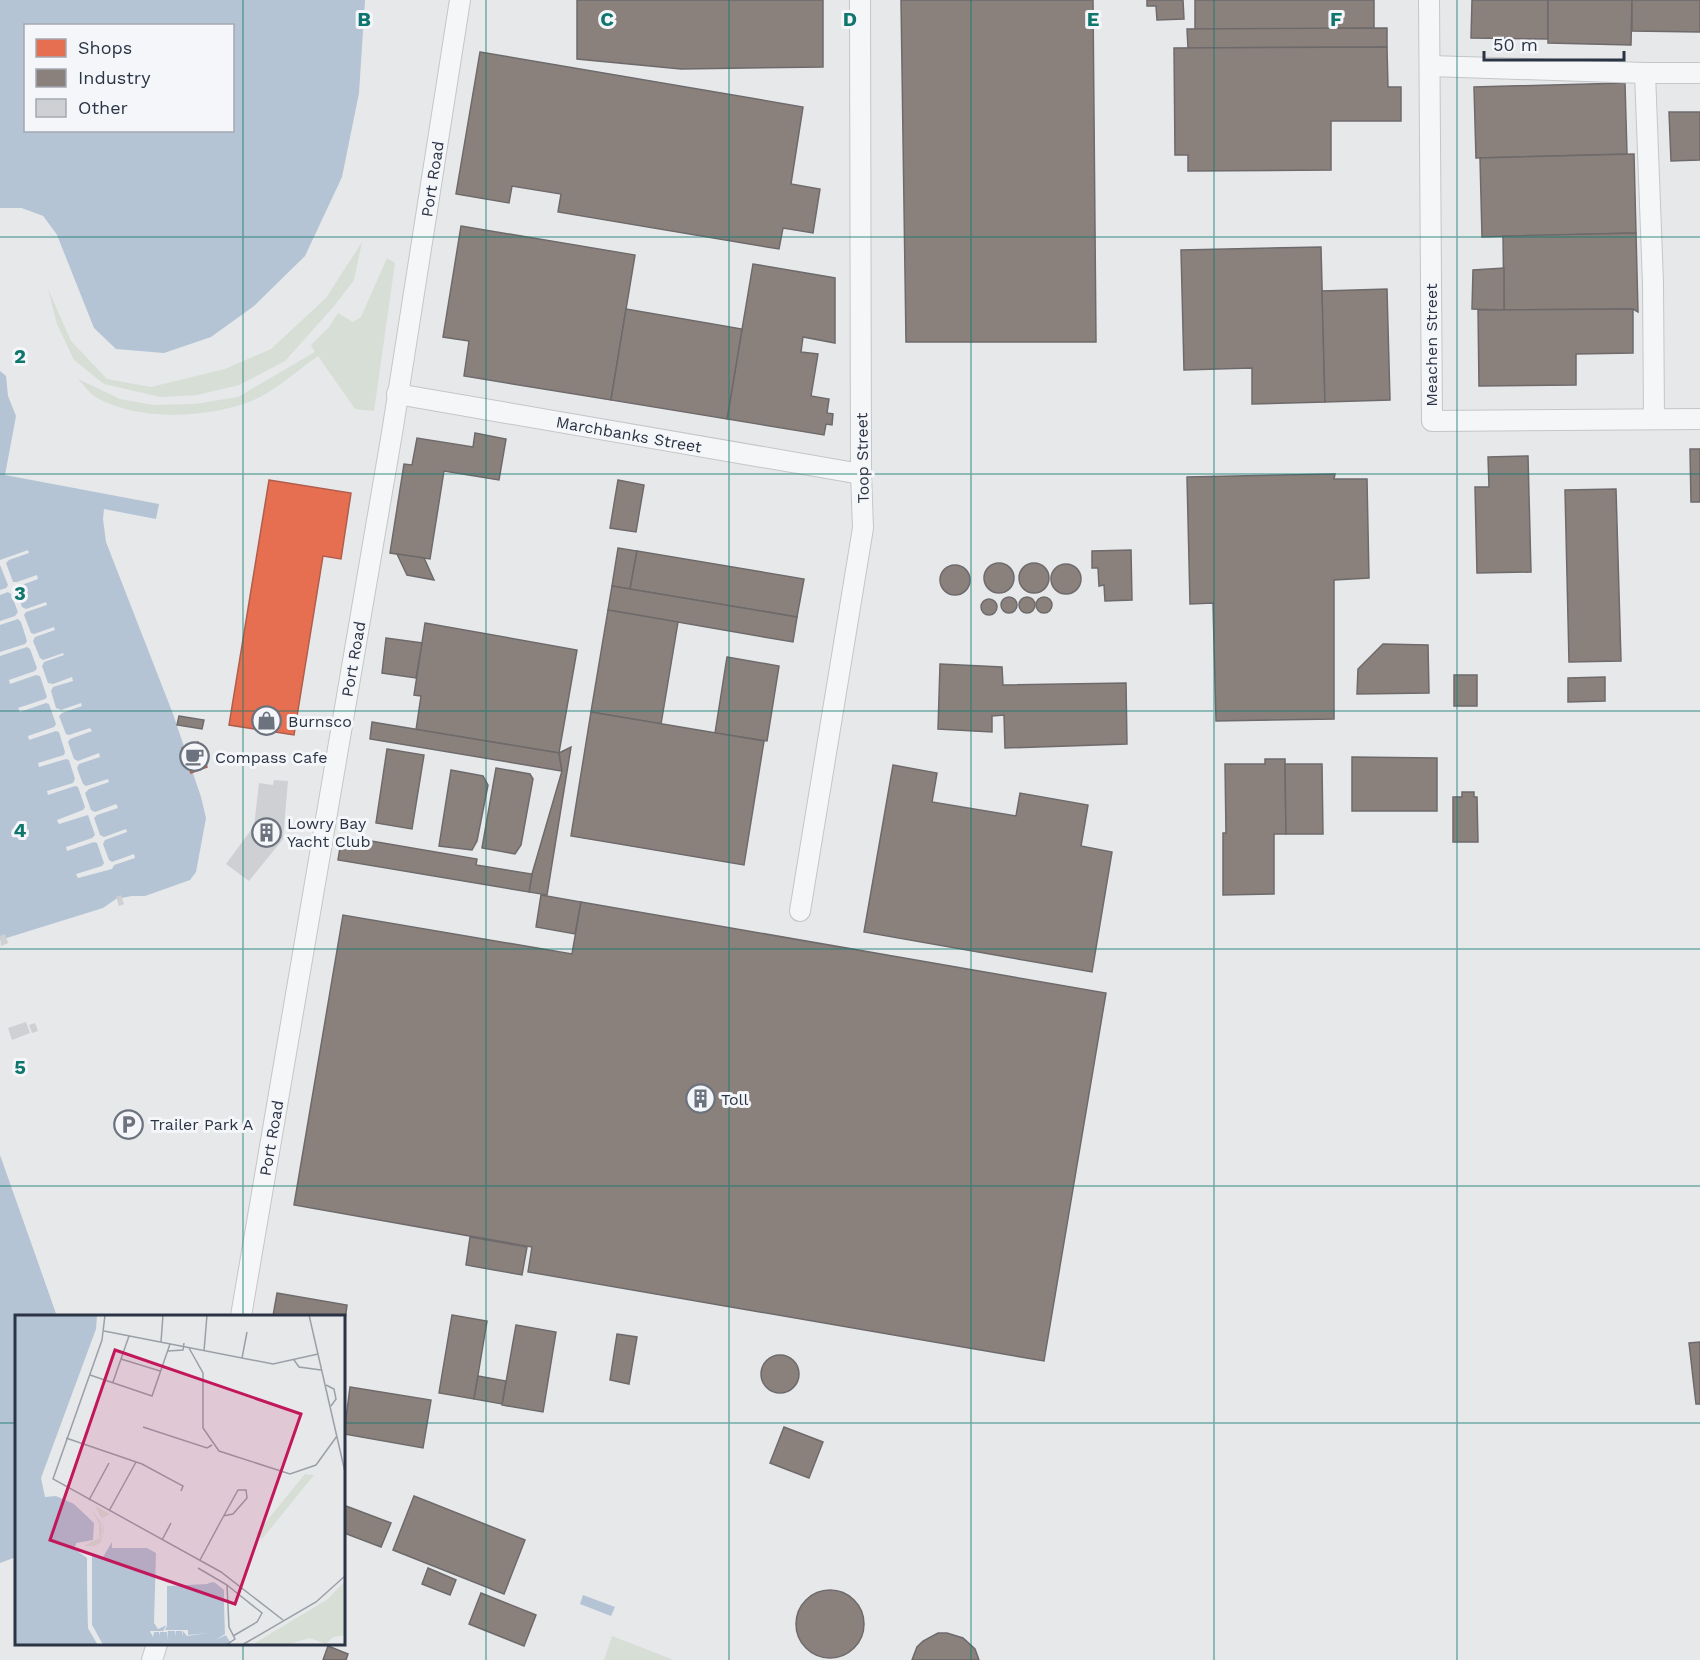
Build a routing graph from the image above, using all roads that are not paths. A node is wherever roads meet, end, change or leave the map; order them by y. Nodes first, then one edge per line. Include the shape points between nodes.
1 (460, 0) edge
2 (860, 0) edge
3 (1429, 0) edge
4 (1430, 66) junction
5 (1700, 73) edge
6 (1645, 74) junction
7 (398, 394) junction
8 (1654, 419) junction
9 (1700, 419) edge
10 (861, 474) junction
11 (800, 911) dead end
12 (241, 1315) edge
13 (157, 1645) edge
14 (152, 1660) edge

1 - 7 street, Port Road
2 - 10 street, Toop Street
3 - 4 street, Meachen Street
4 - 6 street
4 - 8 street, Meachen Street via 1432,421
5 - 6 street
6 - 8 street
7 - 10 street, Marchbanks Street
7 - 12 street, Port Road
8 - 9 street, Meachen Street
10 - 11 street, Toop Street via 863,528
13 - 14 street

